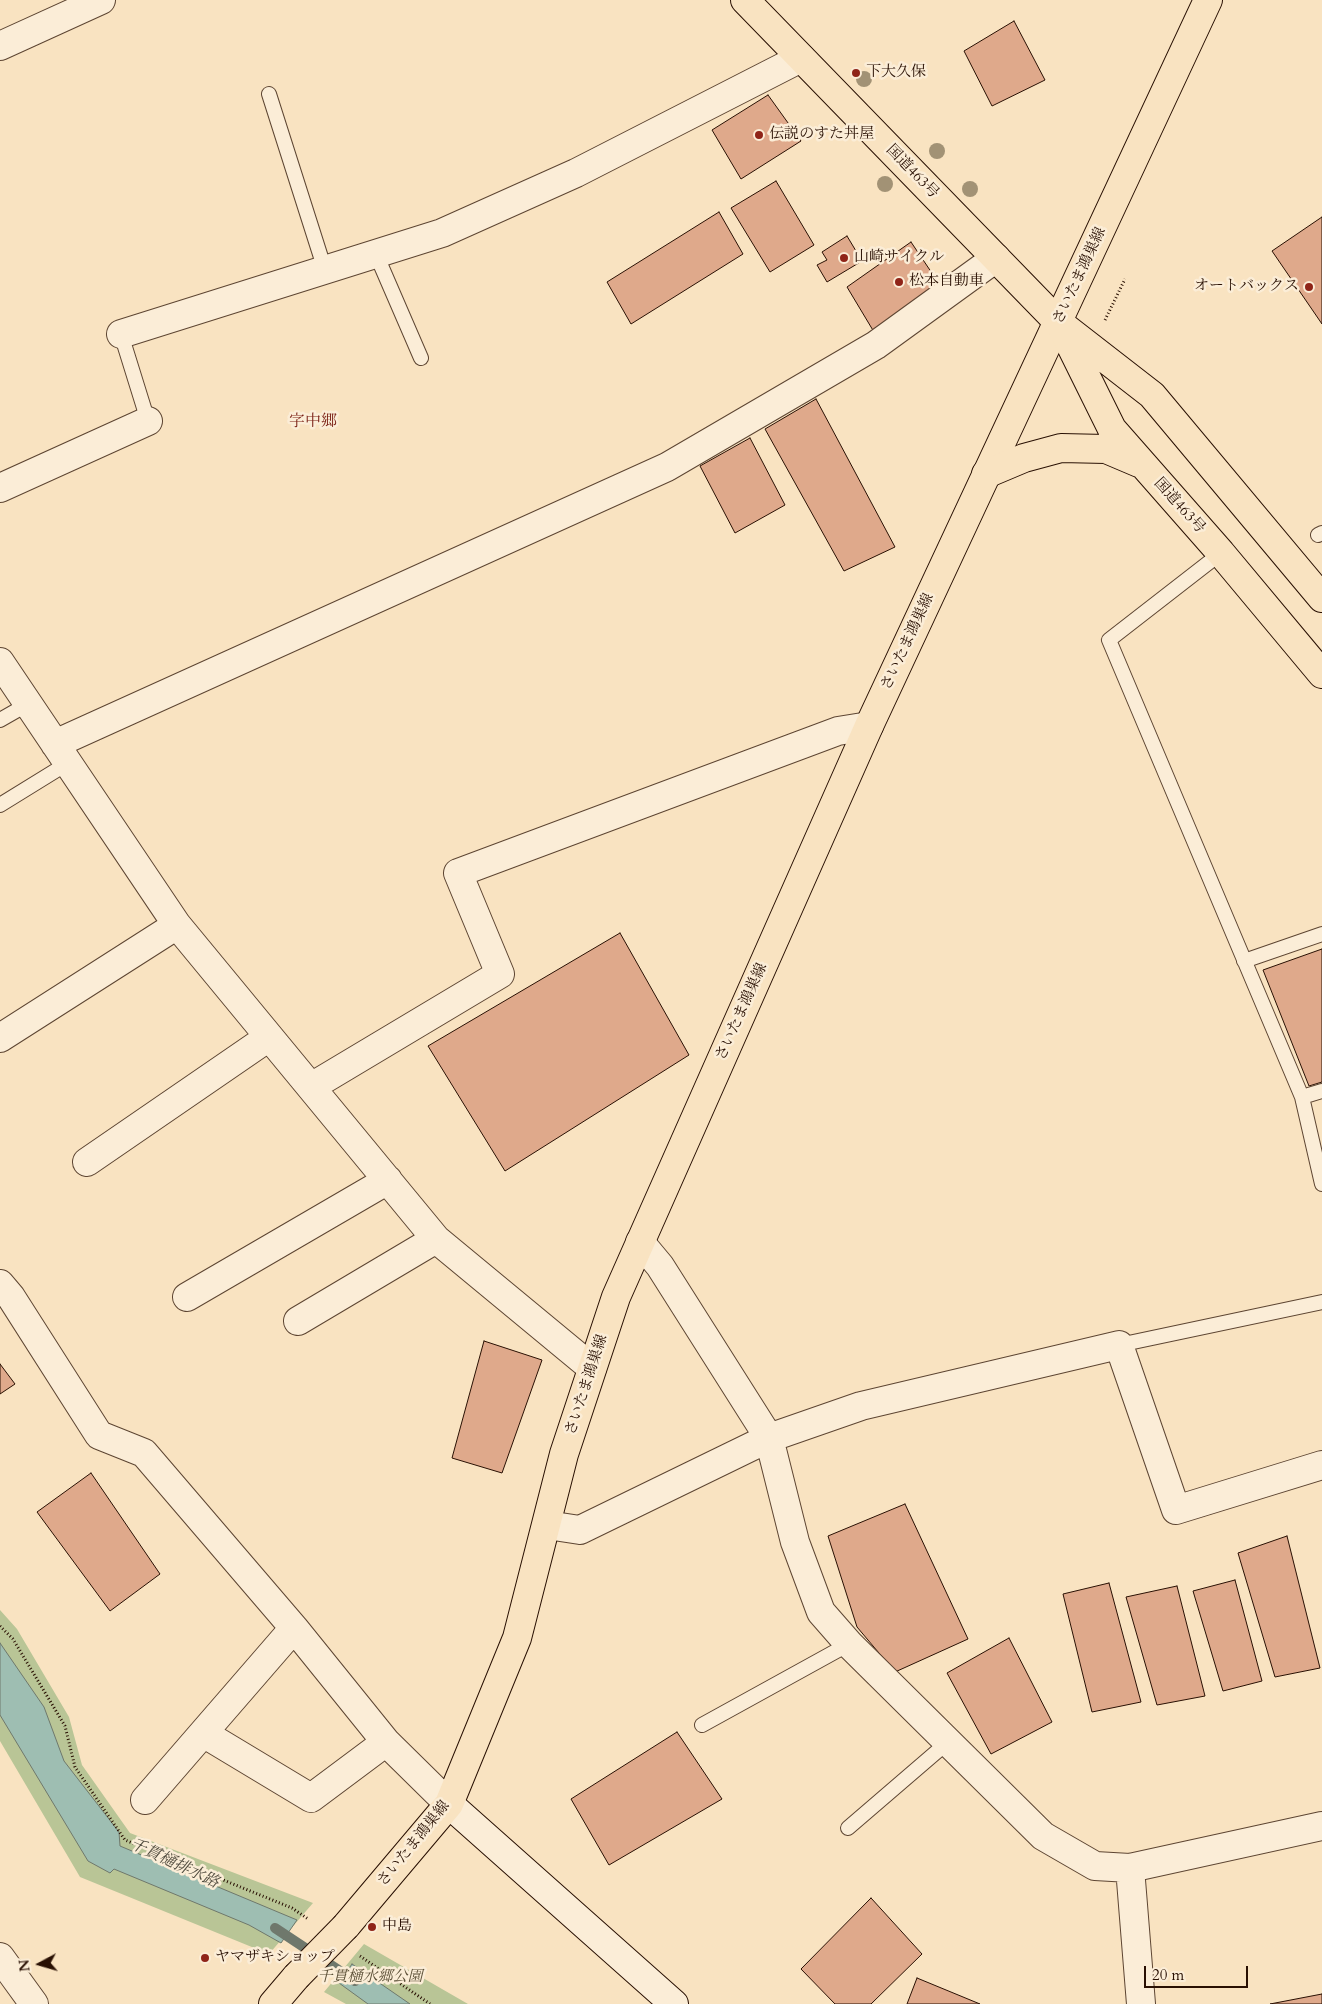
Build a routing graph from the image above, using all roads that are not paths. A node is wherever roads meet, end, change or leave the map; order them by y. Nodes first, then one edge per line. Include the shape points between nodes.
1 (101, 0) edge
2 (745, 0) edge
3 (1208, 0) edge
4 (0, 46) edge
5 (801, 58) junction
6 (269, 94) dead end
7 (376, 254) junction
8 (996, 258) junction
9 (324, 270) junction
10 (1058, 322) junction
11 (121, 334) joint
12 (421, 358) dead end
13 (148, 421) joint
14 (1143, 465) junction
15 (986, 474) junction
16 (0, 488) edge
17 (1221, 553) junction
18 (1322, 598) edge
19 (0, 662) edge
20 (1322, 674) edge
21 (28, 704) junction
22 (0, 720) edge
23 (869, 726) junction
24 (62, 754) junction
25 (0, 805) edge
26 (177, 925) junction
27 (1322, 934) edge
28 (1244, 961) junction
29 (270, 1037) junction
30 (0, 1038) edge
31 (311, 1087) junction
32 (1322, 1091) edge
33 (1302, 1097) junction
34 (87, 1162) dead end
35 (388, 1180) junction
36 (1322, 1184) edge
37 (436, 1238) junction
38 (640, 1242) junction
39 (0, 1284) edge
40 (187, 1297) dead end
41 (1322, 1302) edge
42 (298, 1321) dead end
43 (1119, 1345) junction
44 (592, 1368) junction
45 (769, 1438) junction
46 (1322, 1465) edge
47 (547, 1525) junction
48 (294, 1628) junction
49 (849, 1644) junction
50 (702, 1725) dead end
51 (203, 1733) junction
52 (386, 1742) junction
53 (948, 1742) junction
54 (145, 1800) dead end
55 (449, 1804) junction
56 (1322, 1826) edge
57 (848, 1828) dead end
58 (1130, 1868) junction
59 (0, 1958) edge
60 (34, 2004) edge
61 (273, 2004) edge
62 (674, 2004) edge
63 (1141, 2004) edge

1 - 4 street
2 - 5 main road, 国道463号
3 - 10 main road, さいたま鴻巣線
5 - 7 street via 576,173 442,233
5 - 8 main road, 国道463号
6 - 9 lane
7 - 9 street
7 - 12 lane
8 - 10 main road, 国道463号
8 - 24 street via 876,345 667,467
9 - 11 street
10 - 14 main road, 国道463号 via 1112,429
10 - 15 main road, さいたま鴻巣線
10 - 18 main road, 国道463号 via 1152,395
11 - 13 lane
13 - 16 street
14 - 15 main road via 1106,449 1061,448 1024,458
14 - 17 main road, 国道463号
15 - 23 main road, さいたま鴻巣線
17 - 20 main road, 国道463号
17 - 28 lane via 1109,640
19 - 21 street
21 - 22 lane
21 - 24 street
23 - 31 street via 838,731 458,873 500,974
23 - 38 main road, さいたま鴻巣線
24 - 25 lane
24 - 26 street
26 - 29 street
26 - 30 street
27 - 28 lane
28 - 33 lane
29 - 31 street
29 - 34 street
31 - 35 street
32 - 33 lane
33 - 36 lane
35 - 37 street
35 - 40 street
37 - 42 street
37 - 44 street
38 - 44 main road, さいたま鴻巣線 via 616,1297
38 - 45 street via 660,1266
39 - 48 street via 100,1435 144,1453
41 - 43 lane
43 - 45 street via 861,1406
43 - 46 street via 1176,1510
44 - 47 main road, さいたま鴻巣線 via 564,1454
45 - 47 street via 580,1530
45 - 49 street via 795,1542 821,1612
47 - 55 main road, さいたま鴻巣線 via 517,1638
48 - 51 street
48 - 52 street
49 - 50 lane
49 - 53 street
51 - 52 street via 311,1798
51 - 54 street
52 - 55 street
53 - 57 lane
53 - 58 street via 1043,1836 1095,1866
55 - 61 main road, さいたま鴻巣線, bridge via 346,1926
55 - 62 street
56 - 58 street
58 - 63 street
59 - 60 street

